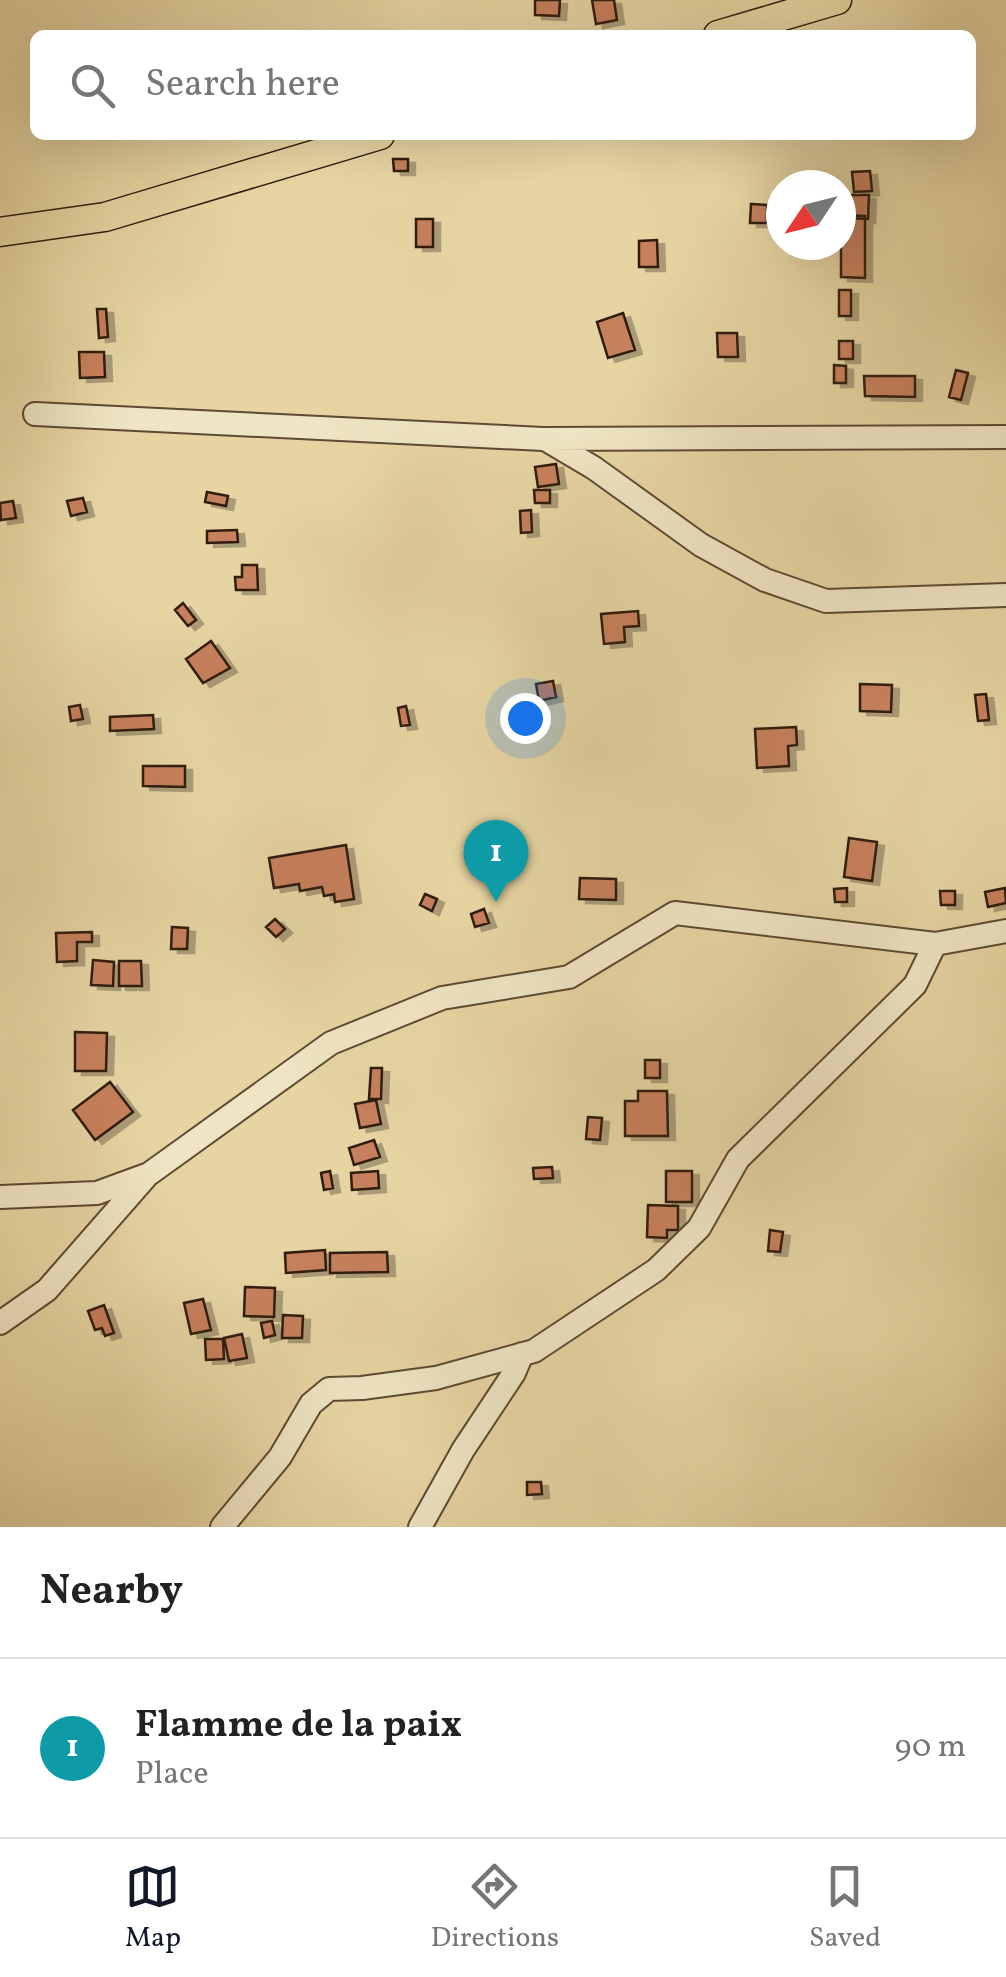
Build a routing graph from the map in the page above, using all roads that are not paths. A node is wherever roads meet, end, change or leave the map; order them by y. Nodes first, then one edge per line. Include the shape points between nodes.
1 (837, 0) edge
2 (735, 30) edge
3 (363, 140) edge
4 (0, 232) edge
5 (35, 414) dead end
6 (1006, 437) edge
7 (544, 439) junction
8 (1006, 596) edge
9 (1006, 931) edge
10 (935, 944) junction
11 (149, 1174) junction
12 (0, 1197) edge
13 (0, 1323) edge
14 (522, 1354) junction
15 (222, 1527) edge
16 (420, 1527) edge

1 - 2 main road
3 - 4 main road via 105,216
5 - 7 street
6 - 7 street
7 - 8 street via 701,545 765,580 826,601
9 - 10 street
10 - 11 street via 675,913 569,976 442,998 331,1043
10 - 14 street via 914,986 738,1159 699,1228 656,1270
11 - 12 street via 97,1193
11 - 13 street via 47,1290
14 - 15 street via 436,1378 329,1388
14 - 16 street

